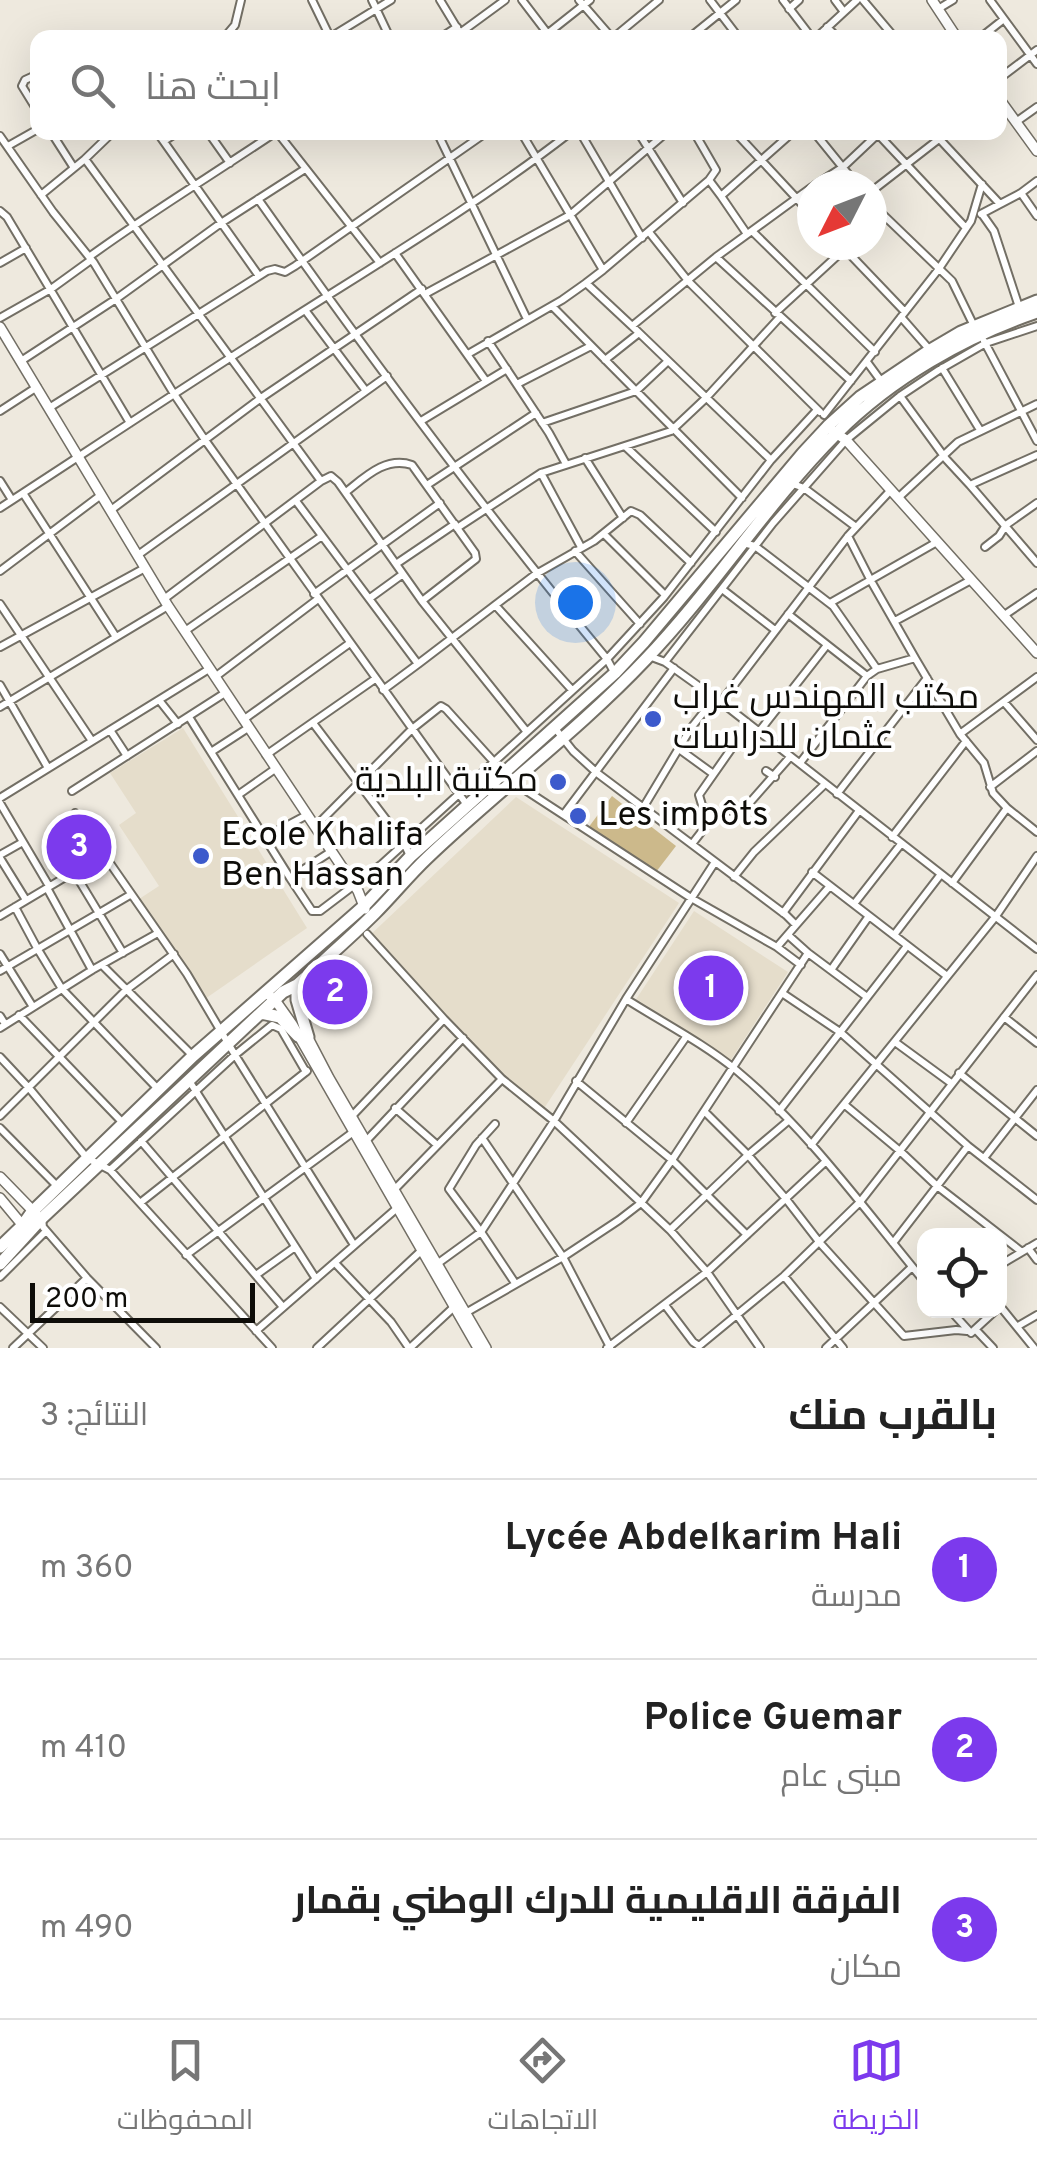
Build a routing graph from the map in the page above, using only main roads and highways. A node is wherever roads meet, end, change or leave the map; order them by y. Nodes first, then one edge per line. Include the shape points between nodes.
1 (1037, 300) edge
2 (1037, 312) edge
3 (979, 335) junction
4 (830, 425) junction
5 (507, 779) junction
6 (368, 912) junction
7 (296, 985) junction
8 (275, 992) junction
9 (261, 1012) junction
10 (133, 1132) junction
11 (36, 1224) junction
12 (0, 1247) edge
13 (0, 1264) edge

1 - 3 highway
2 - 3 highway
3 - 4 highway
3 - 4 highway via 930,350
4 - 5 highway via 644,642
4 - 5 highway via 798,486 649,656 564,738
5 - 6 highway
5 - 6 highway via 410,857
6 - 7 highway
6 - 8 highway
7 - 8 highway
7 - 9 highway via 303,1037
8 - 9 highway
8 - 10 highway via 158,1090
9 - 10 highway via 192,1085
10 - 11 highway via 105,1167
10 - 11 highway via 87,1158 58,1186
11 - 12 highway
11 - 13 highway

